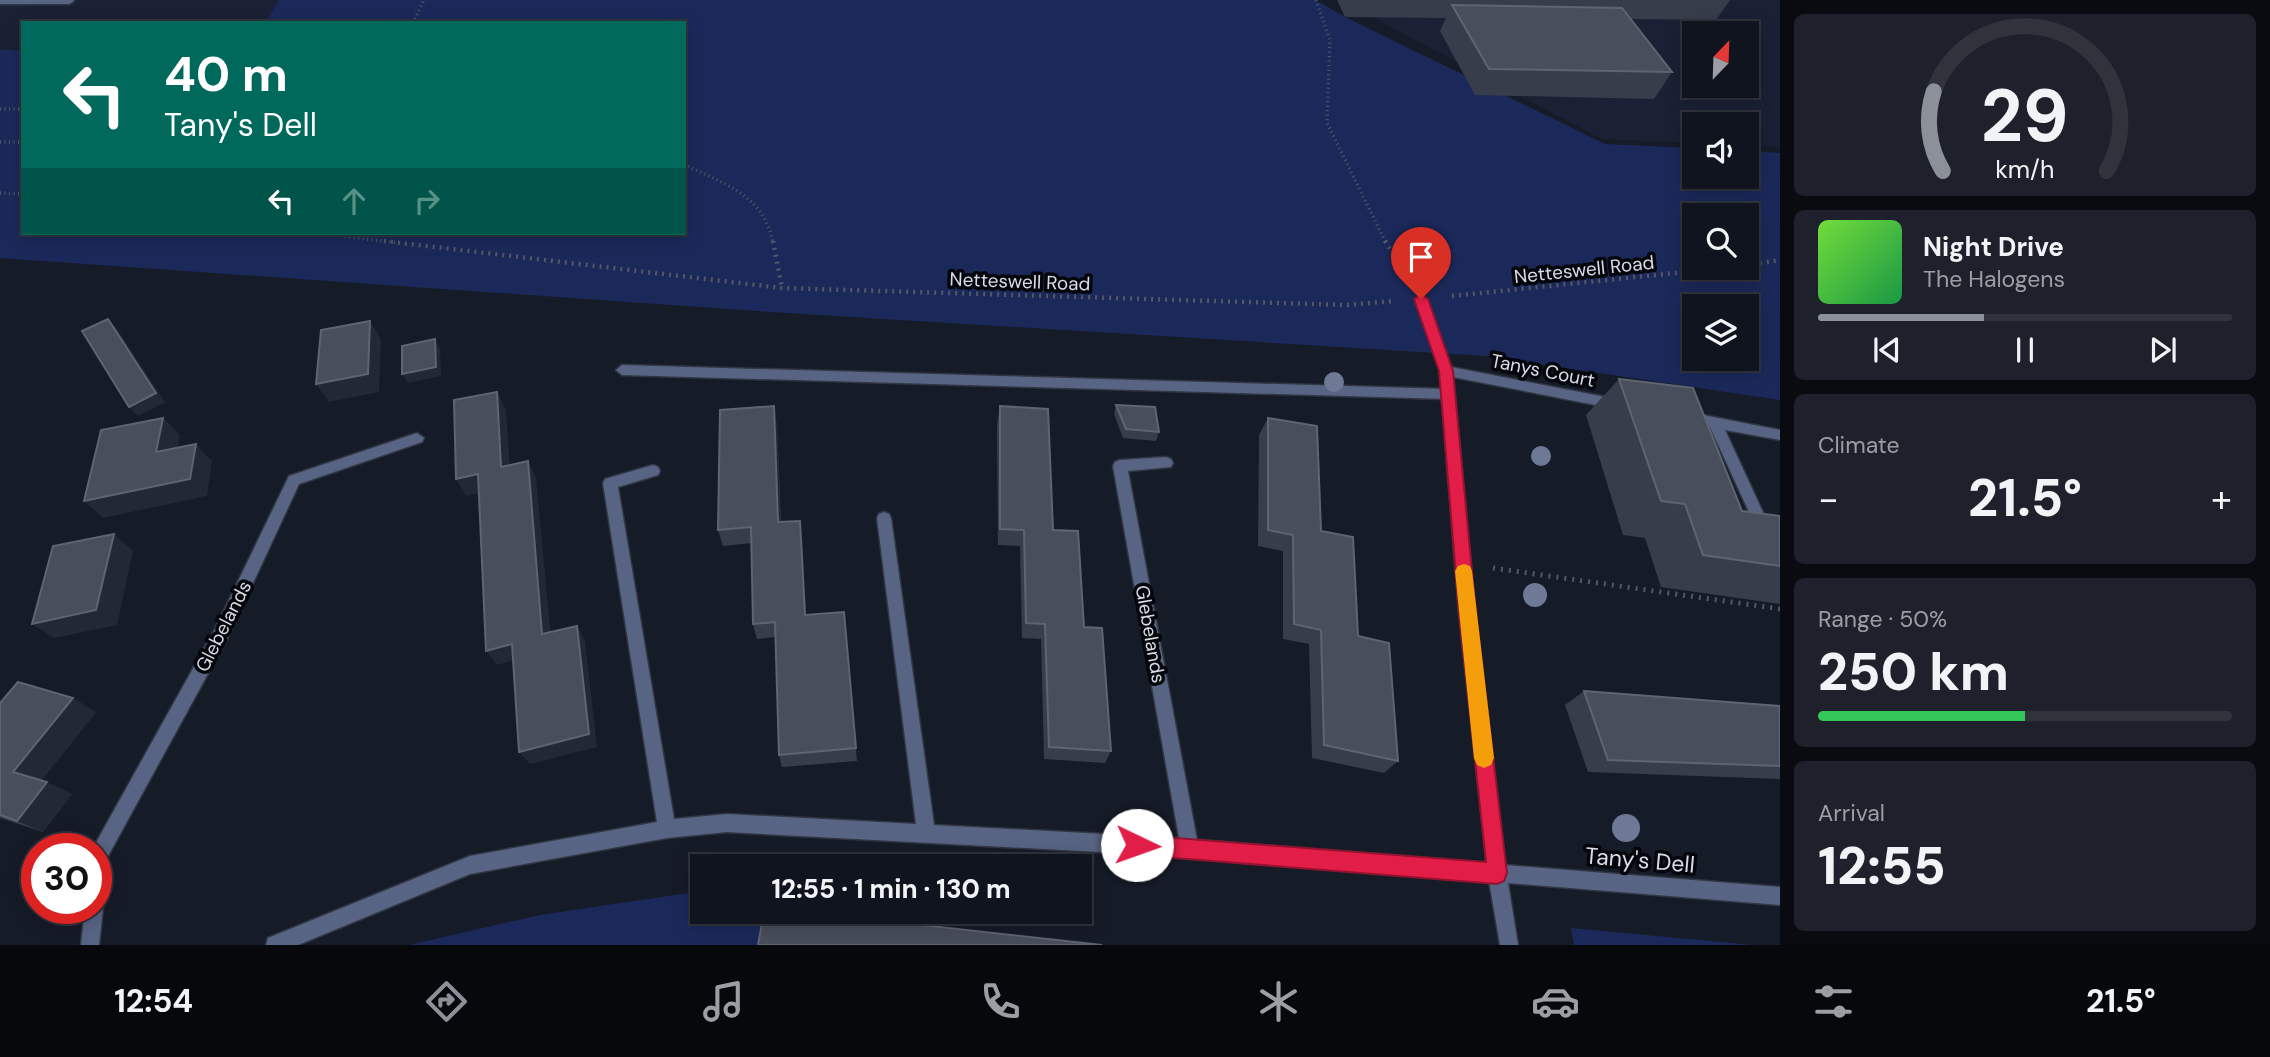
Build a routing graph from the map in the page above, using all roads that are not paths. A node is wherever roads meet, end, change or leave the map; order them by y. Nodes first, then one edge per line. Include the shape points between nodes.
1 (0, 1) edge
2 (69, 1) edge
3 (1421, 299) road end
4 (622, 370) dead end
5 (1446, 371) junction
6 (1447, 394) junction
7 (1633, 407) edge
8 (1674, 415) edge
9 (1715, 422) junction
10 (1780, 435) edge
11 (417, 438) dead end
12 (1166, 463) dead end
13 (653, 471) dead end
14 (884, 518) dead end
15 (1760, 521) edge
16 (667, 829) junction
17 (926, 832) junction
18 (111, 833) edge
19 (1190, 849) junction
20 (1497, 873) junction
21 (1780, 896) edge
22 (92, 924) edge
23 (90, 945) edge
24 (275, 945) edge
25 (1509, 945) edge

1 - 2 street
3 - 5 street
4 - 6 street
5 - 6 street
5 - 7 street, Tanys Court
6 - 20 street
8 - 9 street
9 - 10 street
9 - 15 street
11 - 18 street, Glebelands via 294,480 221,634
12 - 19 street, Glebelands via 1120,466
13 - 16 street via 610,483
14 - 17 street
16 - 17 street via 727,823
16 - 24 street via 470,865
17 - 19 street
19 - 20 street
20 - 21 street, Tany's Dell
20 - 25 street
22 - 23 street

